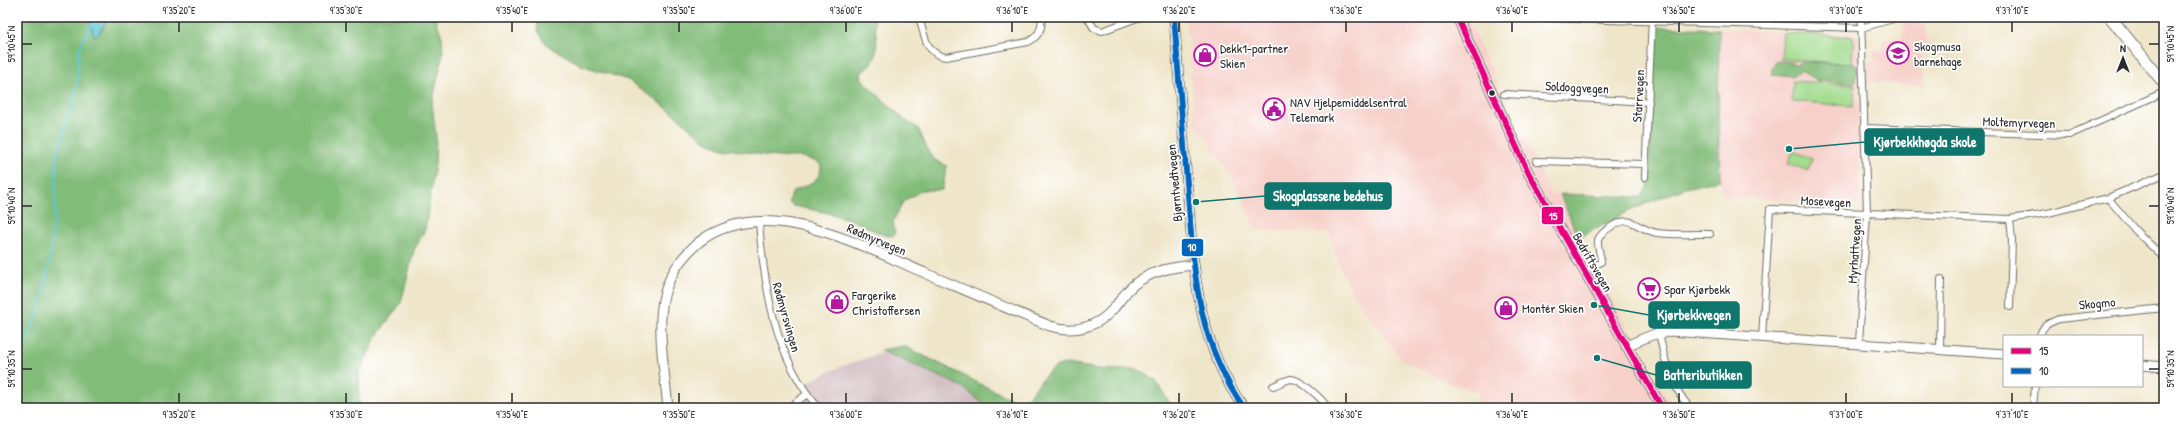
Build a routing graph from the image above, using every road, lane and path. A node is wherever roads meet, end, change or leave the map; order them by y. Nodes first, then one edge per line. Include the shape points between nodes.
1 (919, 17) edge
2 (1041, 17) edge
3 (1087, 17) edge
4 (1140, 17) edge
5 (1174, 17) edge
6 (1457, 17) edge
7 (1514, 17) edge
8 (1770, 17) edge
9 (1861, 17) edge
10 (1900, 17) edge
11 (2110, 17) edge
12 (2120, 17) edge
13 (1652, 18) edge
14 (1770, 26) junction
15 (1861, 28) junction
16 (2164, 75) edge
17 (2164, 82) edge
18 (2164, 92) edge
19 (1504, 94) dead end
20 (1649, 102) junction
21 (1864, 128) junction
22 (1536, 161) dead end
23 (1645, 164) junction
24 (2164, 174) edge
25 (1645, 177) dead end
26 (2108, 198) junction
27 (1868, 214) junction
28 (2010, 219) junction
29 (759, 223) junction
30 (1710, 234) dead end
31 (2164, 258) edge
32 (1194, 264) junction
33 (1584, 272) junction
34 (1941, 279) dead end
35 (2010, 307) dead end
36 (2164, 308) edge
37 (1659, 332) junction
38 (2040, 335) edge
39 (1762, 338) junction
40 (1859, 343) junction
41 (1626, 346) junction
42 (1940, 349) junction
43 (2003, 354) edge
44 (2143, 365) edge
45 (2164, 367) edge
46 (1273, 386) dead end
47 (2036, 387) edge
48 (807, 394) junction
49 (668, 408) edge
50 (788, 408) edge
51 (819, 408) edge
52 (1244, 408) edge
53 (1328, 408) edge
54 (1662, 408) edge
55 (1690, 408) edge
56 (2034, 408) edge

1 - 2 street via 928,46 937,55 946,57 1028,42 1041,30
3 - 4 street via 1094,28 1102,31
5 - 32 street, Bjørntvedtvegen
6 - 33 street, Bedriftsvegen via 1528,172
7 - 13 street
8 - 14 street
9 - 15 street, Myrhattvegen
10 - 15 street
11 - 17 highway
12 - 16 highway
13 - 14 street
13 - 20 street, Starrvegen
14 - 15 street
15 - 21 street, Myrhattvegen
18 - 21 street, Moltemyrvegen via 2069,135
19 - 20 street, Soldoggvegen
20 - 23 street, Starrvegen
21 - 27 street, Myrhattvegen
22 - 23 street
23 - 25 street, Starrvegen
24 - 26 street, Mosevegen
26 - 28 street, Mosevegen via 2048,213
26 - 31 street via 2136,232
27 - 28 street, Mosevegen
27 - 39 street, Mosevegen via 1770,209
27 - 40 street, Myrhattvegen
28 - 35 street
29 - 32 street, Rødmyrvegen via 806,226 833,235 1060,329 1079,329 1096,323 1108,315 1130,288 1154,272
29 - 48 street, Rødmyrsvingen via 762,264 774,314 788,360
29 - 49 street, Rødmyrvegen via 732,226 703,239 687,253 670,278 663,299 661,318
30 - 33 street via 1657,233 1631,222 1621,222 1609,228 1600,237 1598,246 1601,262
32 - 52 street, Bjørntvedtvegen via 1199,306 1211,346
33 - 41 street, Bedriftsvegen
34 - 42 street
36 - 38 street, Skogmo via 2059,319 2047,324
37 - 39 street
37 - 41 street
37 - 55 street via 1667,371
39 - 40 street
40 - 42 street
41 - 54 street, Bedriftsvegen
42 - 43 street
44 - 45 street
46 - 53 street via 1288,380 1296,380 1313,392
47 - 56 street
48 - 50 street
48 - 51 street, Rødmyrsvingen

